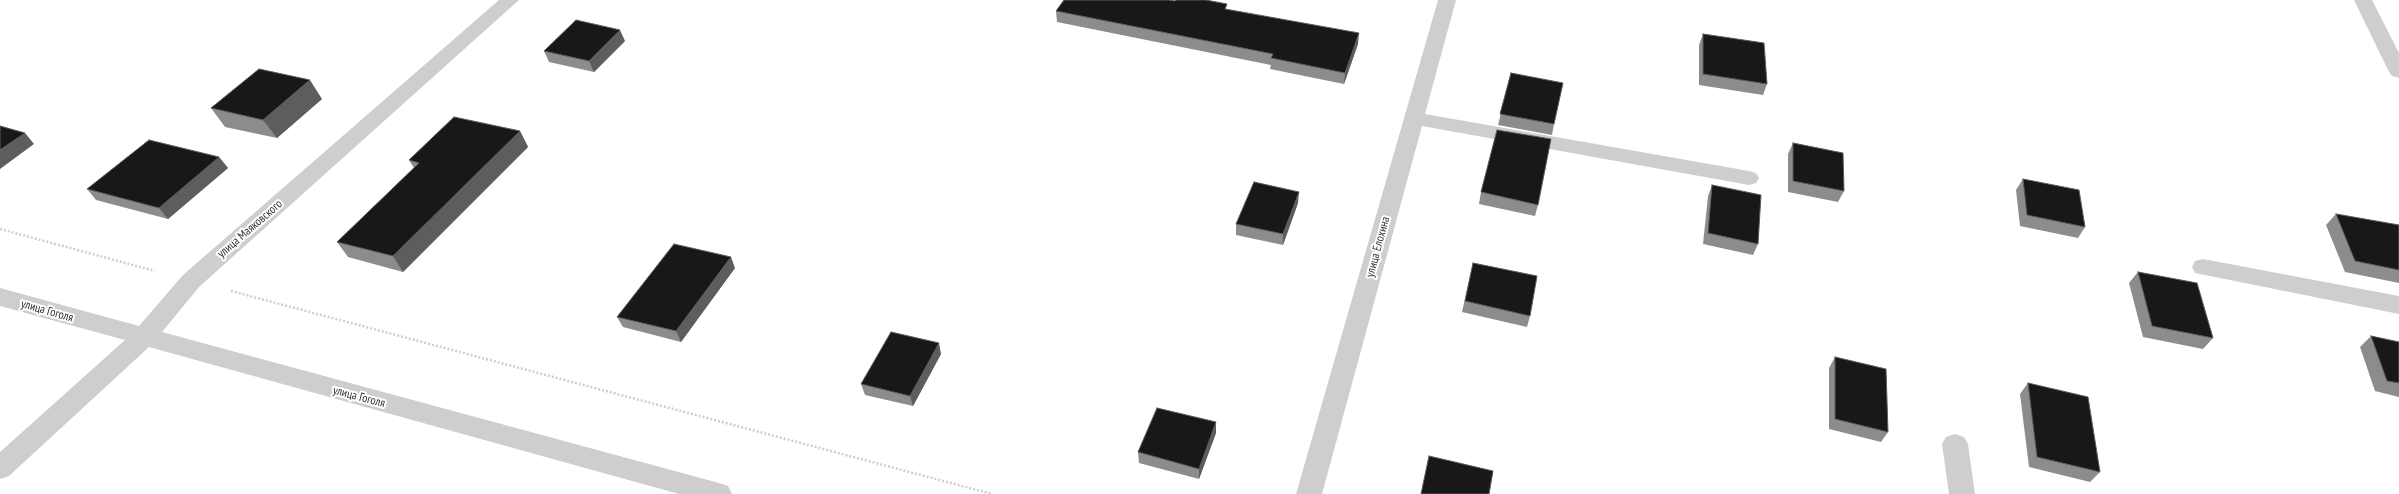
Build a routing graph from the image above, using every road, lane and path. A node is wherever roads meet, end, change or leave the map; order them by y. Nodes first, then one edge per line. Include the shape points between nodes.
1 (510, 0) edge
2 (1447, 0) edge
3 (2363, 0) edge
4 (2399, 72) edge
5 (1413, 118) junction
6 (1749, 178) dead end
7 (0, 229) edge
8 (2203, 267) dead end
9 (192, 281) junction
10 (0, 297) edge
11 (2399, 305) edge
12 (143, 338) junction
13 (1956, 444) dead end
14 (0, 468) edge
15 (719, 494) edge
16 (992, 494) edge
17 (1309, 494) edge
18 (1962, 494) edge

1 - 9 street, улица Маяковского
2 - 5 street, улица Елохина
3 - 4 street
5 - 6 street
5 - 17 street, улица Елохина
7 - 9 path
8 - 11 street
9 - 12 street, улица Маяковского
9 - 16 path
10 - 12 street, улица Гоголя
12 - 14 street, улица Маяковского
12 - 15 street, улица Гоголя
13 - 18 street

